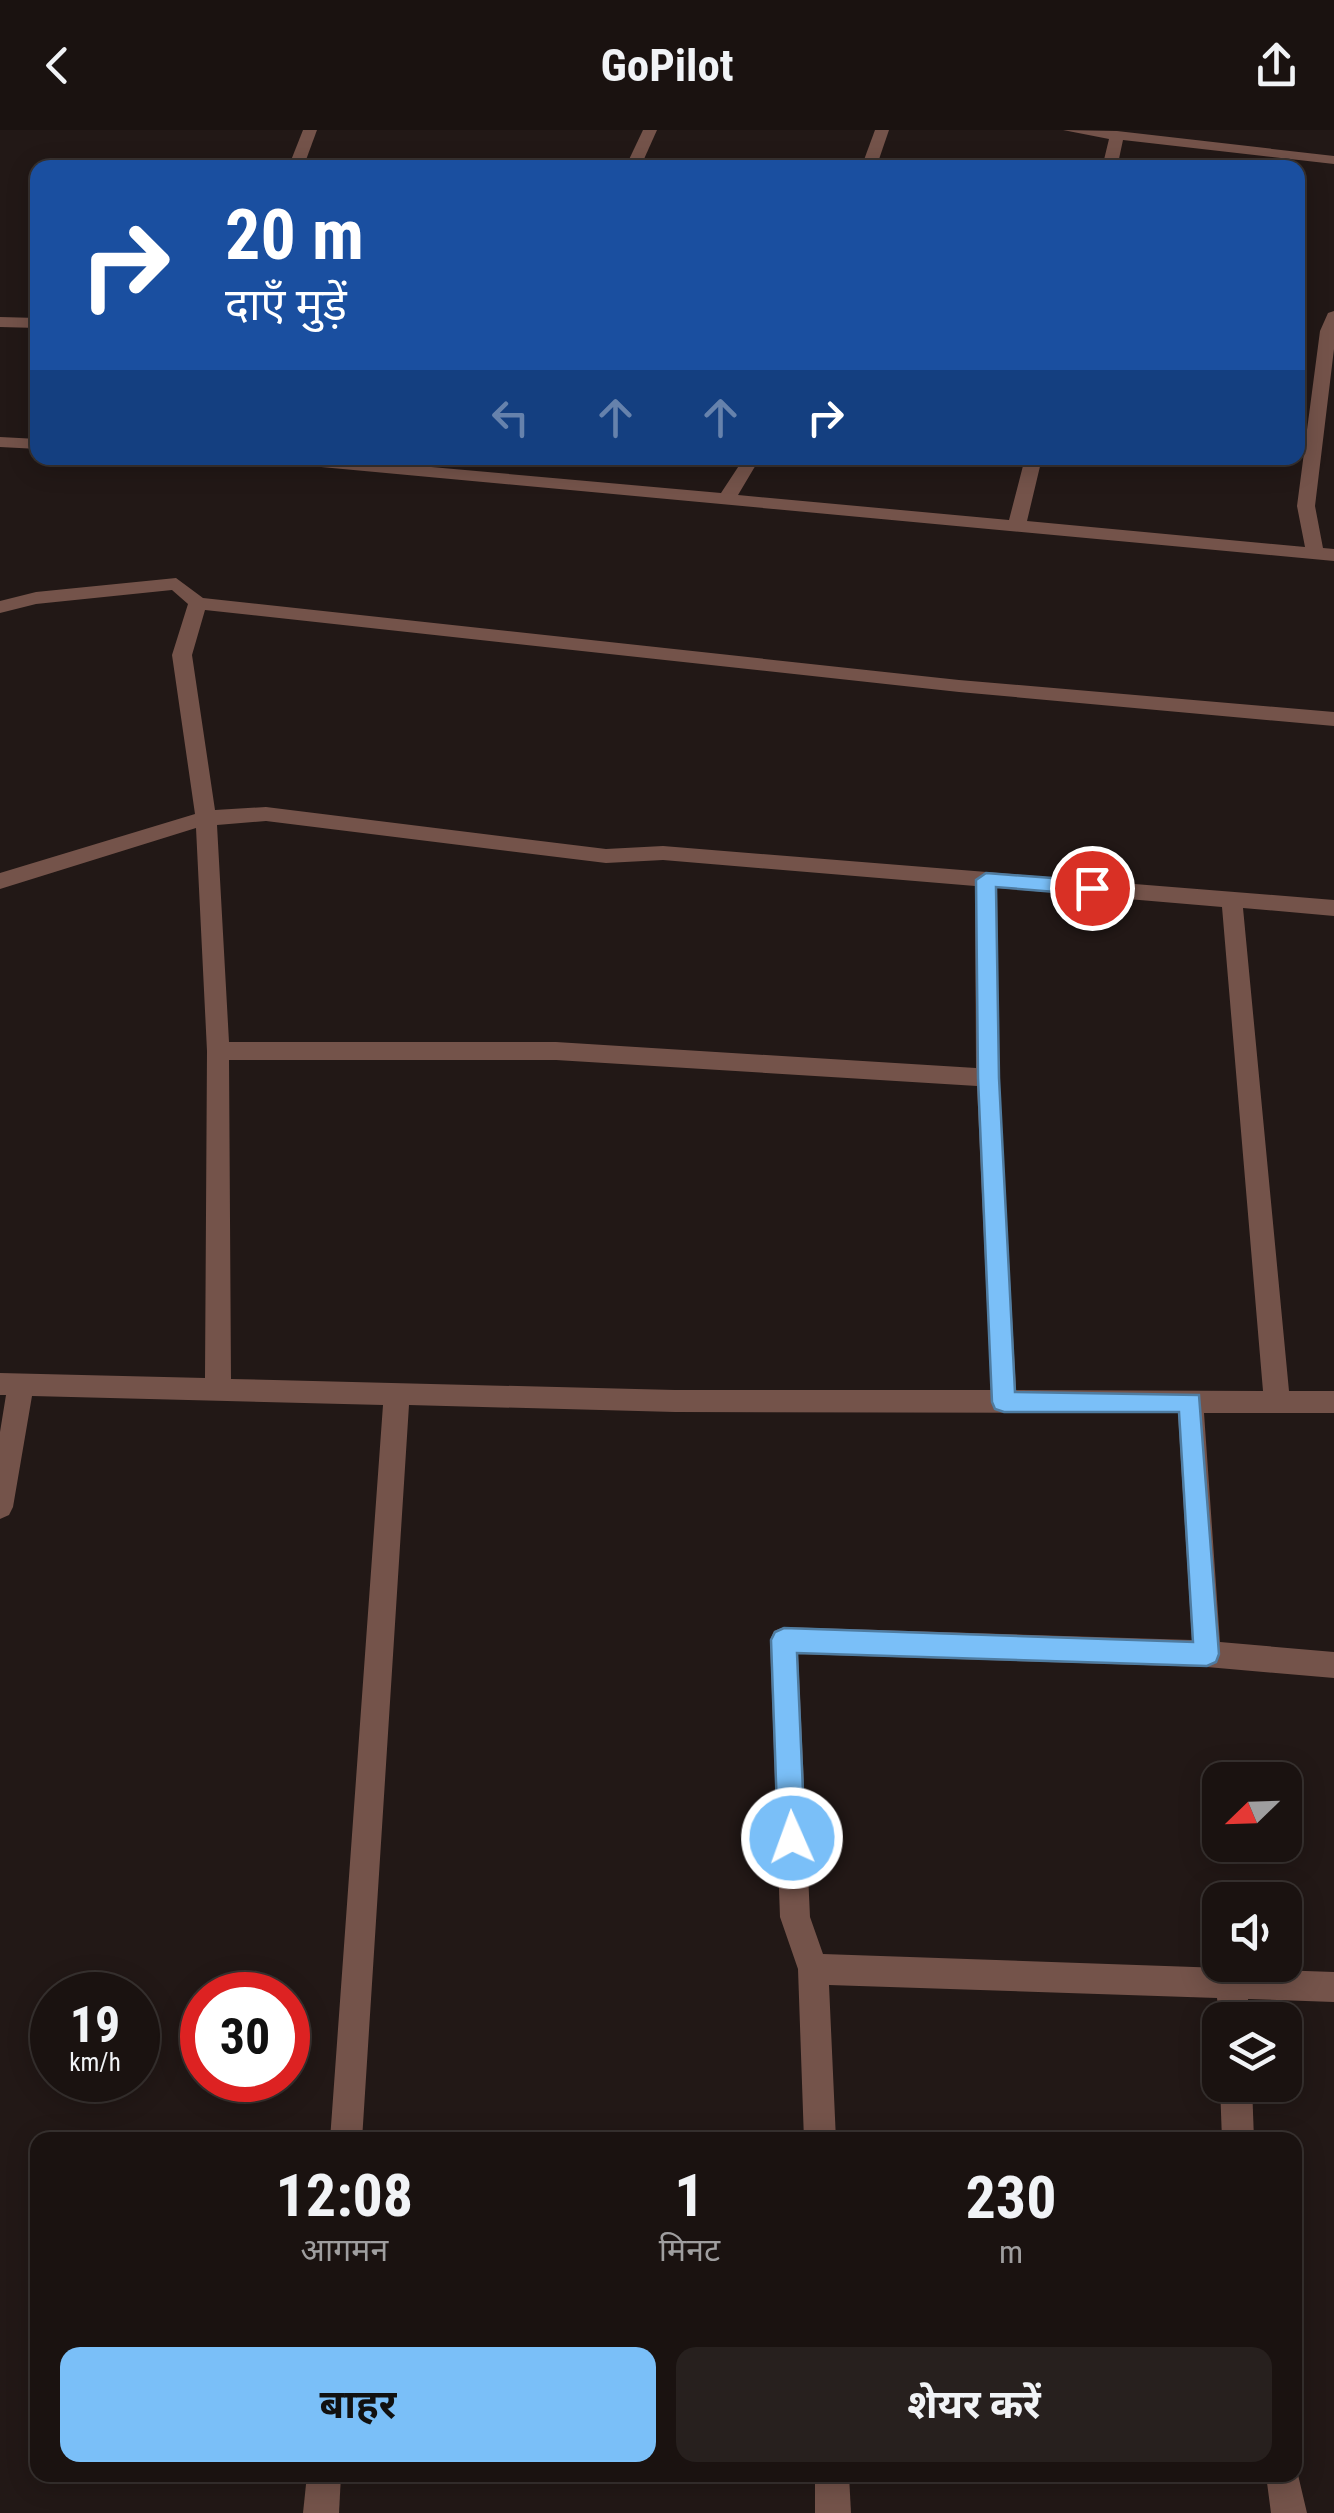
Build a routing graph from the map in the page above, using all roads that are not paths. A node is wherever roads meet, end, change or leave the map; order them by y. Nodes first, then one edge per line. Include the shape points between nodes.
1 (310, 130) edge
2 (650, 130) edge
3 (882, 130) edge
4 (1070, 130) edge
5 (1117, 135) junction
6 (298, 160) edge
7 (636, 160) edge
8 (871, 160) edge
9 (1110, 160) edge
10 (1334, 161) edge
11 (1334, 316) edge
12 (0, 322) edge
13 (30, 323) edge
14 (0, 442) edge
15 (30, 444) edge
16 (357, 465) edge
17 (748, 465) edge
18 (1032, 465) edge
19 (727, 498) junction
20 (1016, 525) junction
21 (1325, 554) edge
22 (198, 603) junction
23 (0, 607) edge
24 (1334, 719) edge
25 (206, 818) junction
26 (986, 880) junction
27 (0, 881) edge
28 (1232, 900) junction
29 (1334, 908) edge
30 (218, 1050) junction
31 (988, 1078) junction
32 (11, 1384) edge
33 (218, 1390) junction
34 (396, 1394) junction
35 (1004, 1402) junction
36 (1190, 1402) junction
37 (1277, 1402) junction
38 (1334, 1402) edge
39 (0, 1507) edge
40 (1207, 1654) junction
41 (1334, 1665) edge
42 (813, 1969) junction
43 (1202, 1981) edge
44 (1232, 1982) joint
45 (1334, 1987) edge
46 (1233, 2002) edge
47 (1237, 2102) edge
48 (347, 2132) edge
49 (820, 2132) edge
50 (1238, 2132) edge
51 (323, 2482) edge
52 (832, 2482) edge
53 (1284, 2482) edge
54 (321, 2513) edge
55 (834, 2513) edge
56 (1289, 2513) edge

1 - 6 street
2 - 7 street
3 - 8 street
4 - 5 street
5 - 9 street
5 - 10 street
11 - 21 street via 1306,506
12 - 13 street
14 - 15 street
16 - 19 street
17 - 19 street
18 - 20 street
19 - 20 street
20 - 21 street
22 - 23 street via 176,584
22 - 24 street via 959,686
22 - 25 street via 182,655
25 - 26 street via 266,814 606,856 662,853
25 - 27 street
25 - 30 street
26 - 28 street
26 - 31 street
28 - 29 street
28 - 37 street
30 - 31 street via 556,1051
30 - 33 street
31 - 35 street
32 - 33 street
32 - 39 street
33 - 34 street
34 - 35 street
34 - 48 street
35 - 36 street
36 - 37 street
36 - 40 street
37 - 38 street
40 - 41 street
40 - 42 street via 784,1640 795,1917
42 - 43 street
42 - 49 street
44 - 45 street
44 - 46 street
47 - 50 street
51 - 54 street
52 - 55 street
53 - 56 street

